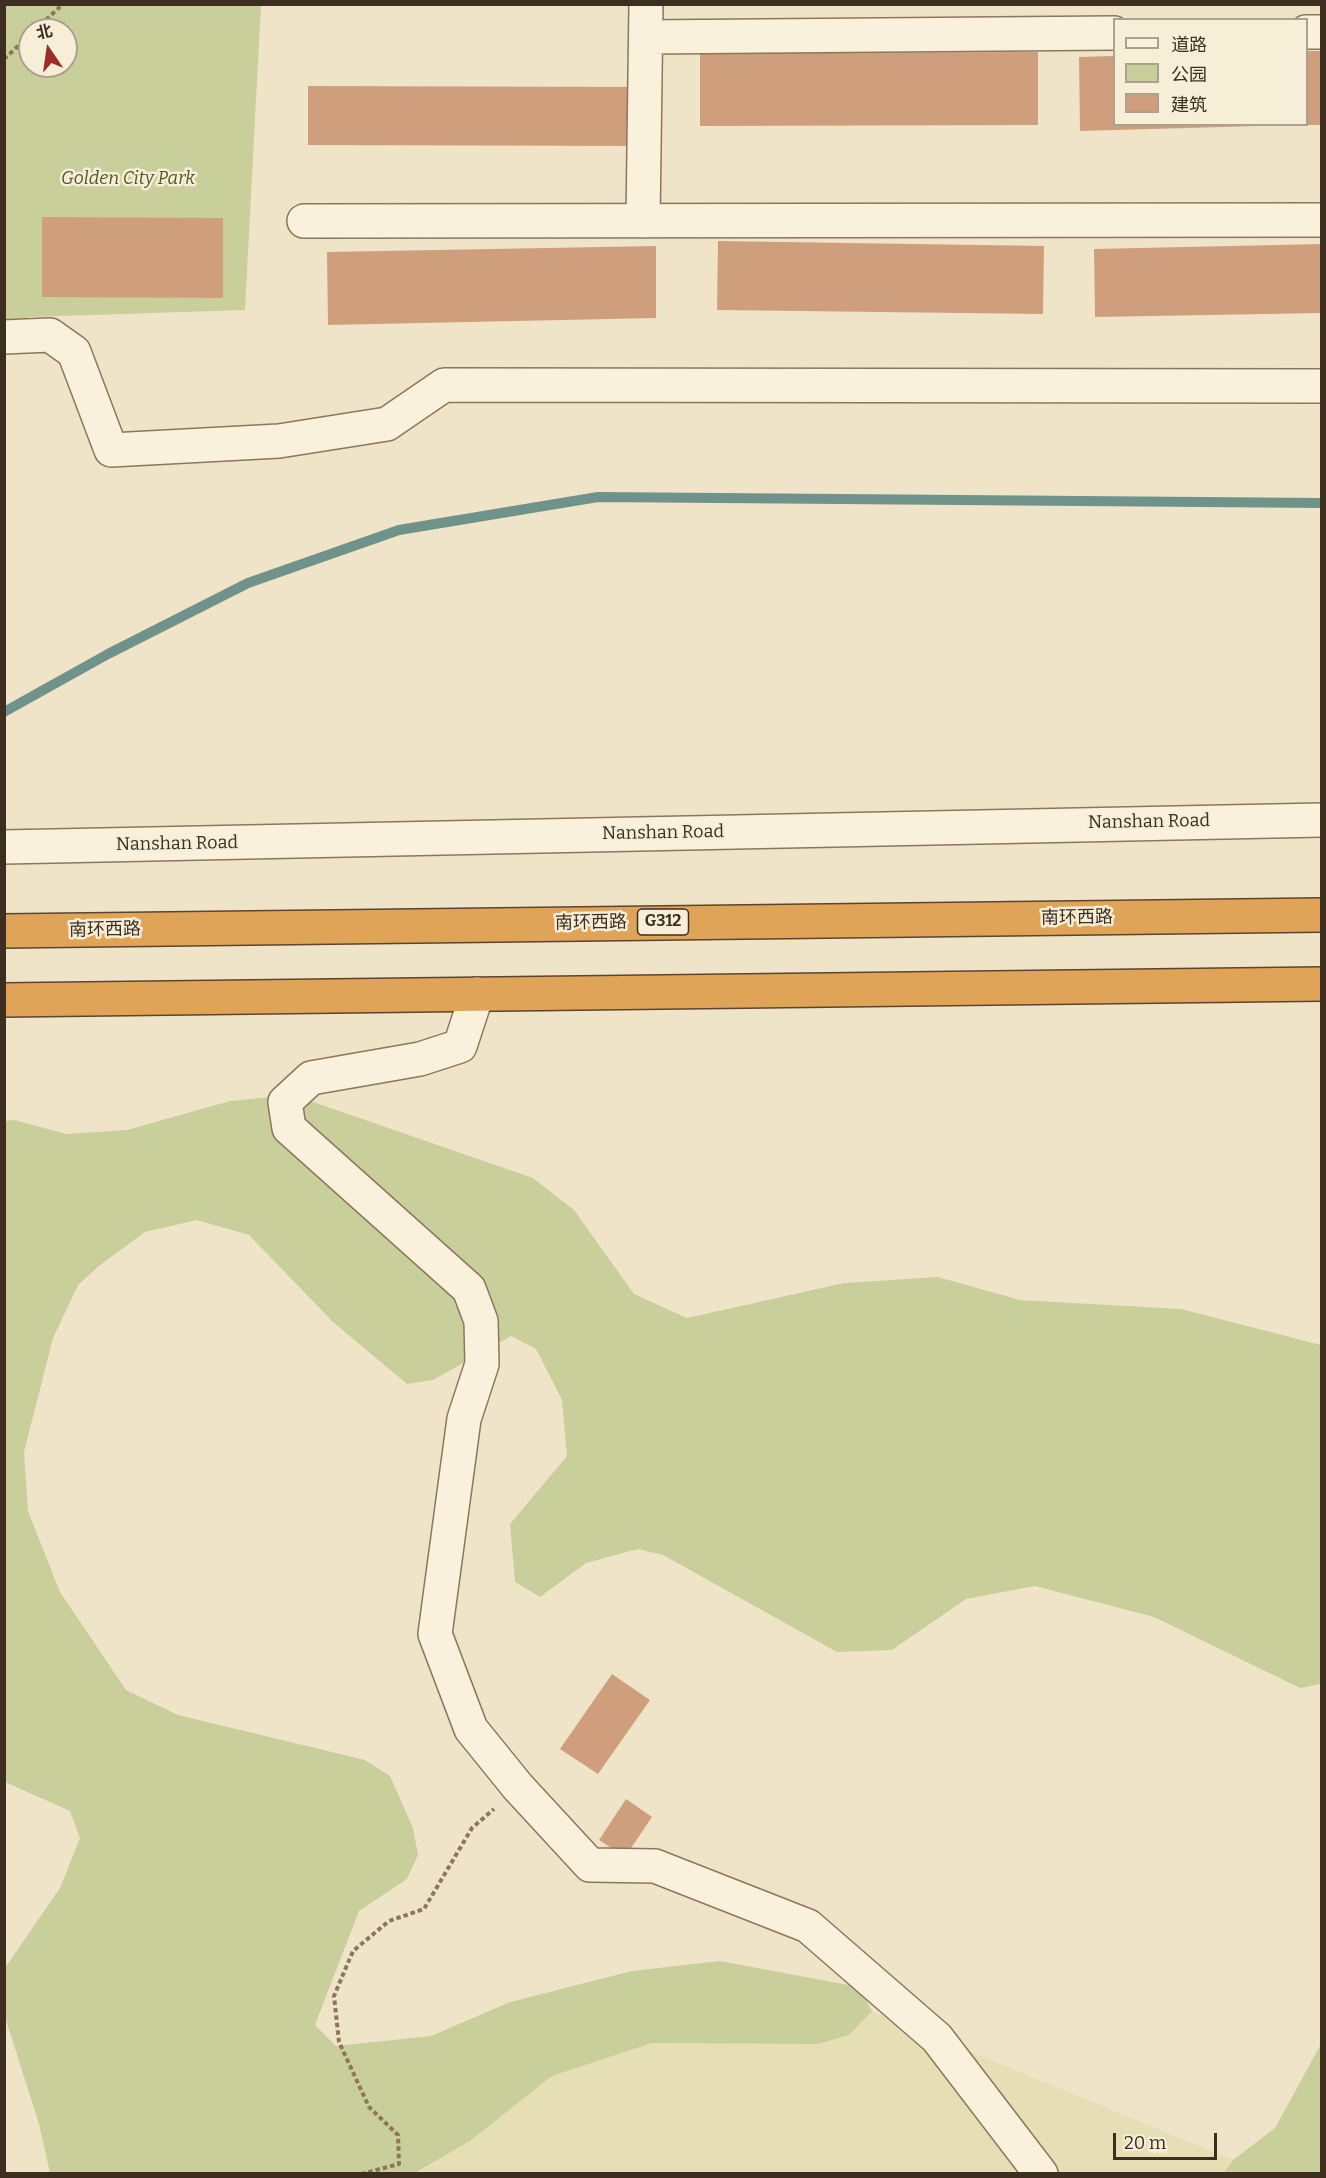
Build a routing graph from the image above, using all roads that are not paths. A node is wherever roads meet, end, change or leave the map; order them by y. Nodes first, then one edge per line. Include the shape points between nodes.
1 (646, 4) edge
2 (1113, 33) edge
3 (646, 37) junction
4 (1322, 220) edge
5 (304, 221) dead end
6 (643, 221) junction
7 (4, 337) edge
8 (1322, 386) edge
9 (1322, 820) edge
10 (14, 847) edge
11 (1322, 915) edge
12 (4, 932) edge
13 (1322, 984) edge
14 (477, 994) junction
15 (4, 1000) edge
16 (1041, 2174) edge

1 - 3 street
2 - 3 street
3 - 6 street
4 - 6 street
5 - 6 street
7 - 8 street via 50,334 74,352 111,450 279,441 387,424 444,385
9 - 10 street, Nanshan Road
11 - 12 highway, 南环西路 / G312
13 - 14 highway
14 - 15 highway
14 - 16 street via 460,1046 420,1059 311,1078 285,1102 289,1128 469,1289 481,1321 482,1364 464,1419 435,1634 471,1729 590,1865 655,1866 808,1926 937,2038

